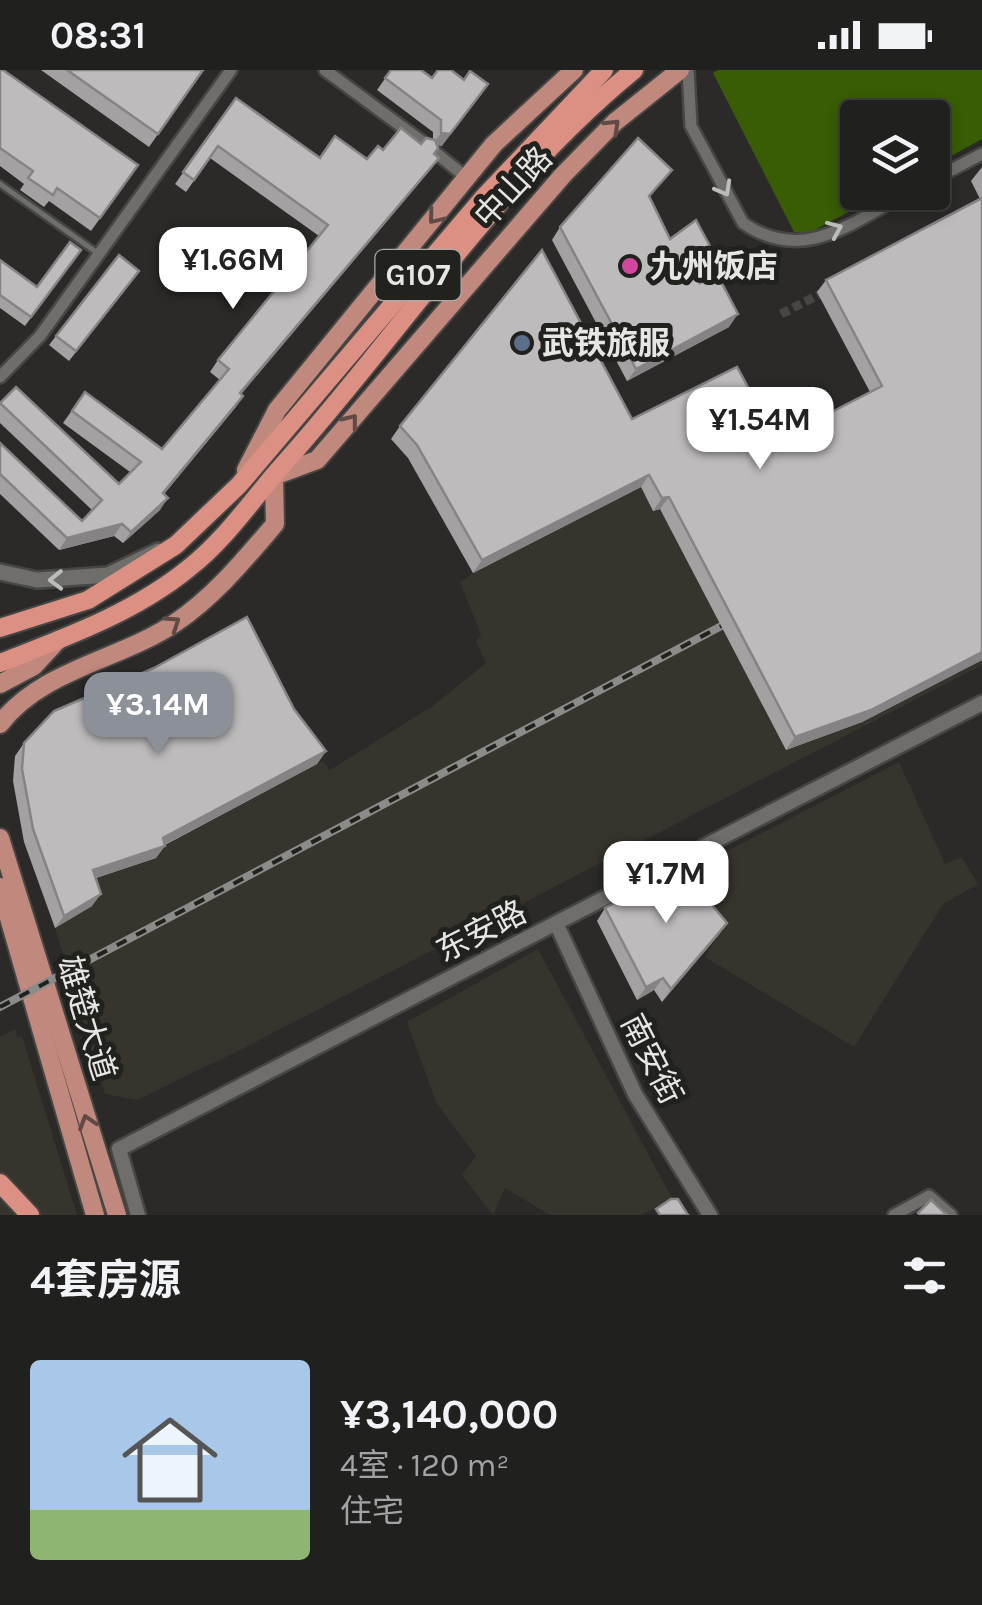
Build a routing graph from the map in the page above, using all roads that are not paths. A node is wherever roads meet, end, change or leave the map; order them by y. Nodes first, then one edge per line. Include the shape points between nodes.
1 (232, 70) edge
2 (324, 70) edge
3 (574, 70) edge
4 (604, 70) edge
5 (634, 70) edge
6 (661, 70) edge
7 (680, 70) edge
8 (688, 70) edge
9 (648, 96) junction
10 (424, 143) edge
11 (436, 153) edge
12 (982, 154) edge
13 (950, 171) edge
14 (467, 178) junction
15 (0, 184) edge
16 (872, 210) edge
17 (99, 254) junction
18 (0, 377) edge
19 (274, 476) junction
20 (239, 485) junction
21 (176, 545) junction
22 (0, 572) edge
23 (4, 626) edge
24 (58, 640) junction
25 (0, 663) edge
26 (1, 684) edge
27 (982, 704) edge
28 (0, 724) edge
29 (0, 838) edge
30 (0, 887) edge
31 (556, 923) junction
32 (0, 1183) edge
33 (30, 1215) edge
34 (96, 1215) edge
35 (117, 1215) edge
36 (138, 1215) edge
37 (710, 1215) edge
38 (894, 1215) edge
39 (951, 1215) edge

1 - 17 street
2 - 10 street
3 - 14 main road, 中山路
4 - 20 highway, G107 via 483,198
5 - 19 highway, G107 via 597,100 494,211
6 - 9 main road
7 - 9 main road, 中山路
8 -> 16 street via 691,126 743,223 777,242 802,244
19 -> 9 main road, 中山路 via 317,460 528,212
11 - 14 street
12 - 13 street
14 -> 20 main road, 中山路 via 277,410
15 - 17 lane
17 - 18 street via 40,336
19 - 24 highway, G107 via 192,566 130,608
28 -> 19 main road via 33,694 143,642 197,606 275,524
20 - 21 highway, G107
21 -> 22 main road via 108,575 37,580
21 - 23 highway, G107 via 114,587
24 - 25 highway
24 - 26 main road, G107 via 34,666
27 - 31 street, 东安路
35 -> 29 main road, 雄楚大道
30 - 34 main road, 雄楚大道
31 - 36 street, 东安路 via 119,1149
31 - 37 street, 南安街 via 635,1094
32 - 33 highway
38 - 39 street via 929,1196

